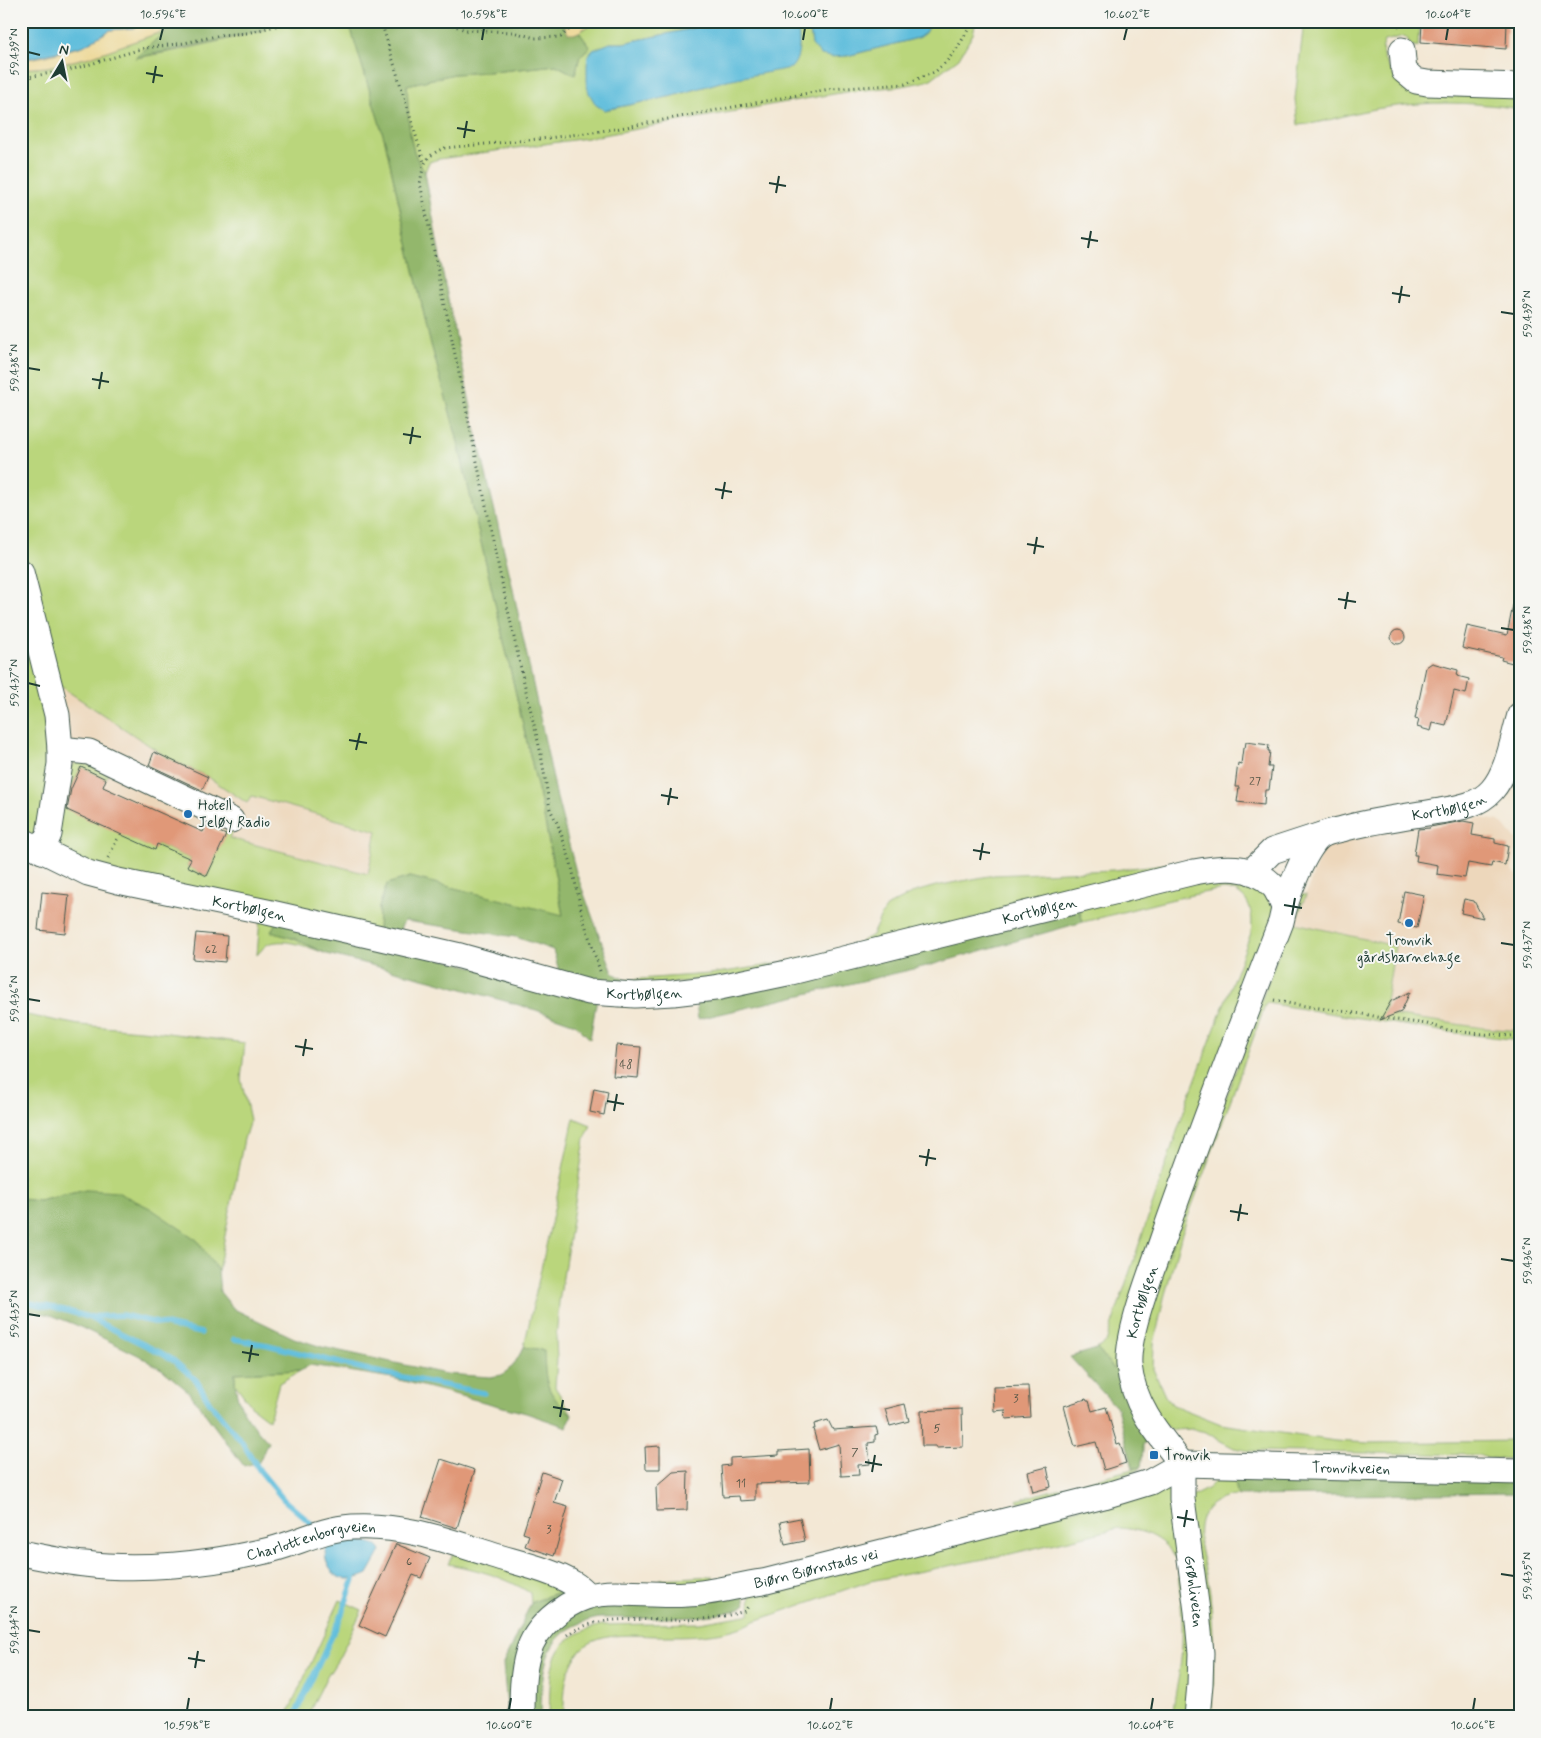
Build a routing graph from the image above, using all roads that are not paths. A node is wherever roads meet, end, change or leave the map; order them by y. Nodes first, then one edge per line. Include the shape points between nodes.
1 (1402, 50) dead end
2 (1520, 86) edge
3 (21, 572) edge
4 (1520, 716) edge
5 (60, 749) junction
6 (232, 820) dead end
7 (1324, 834) junction
8 (32, 845) edge
9 (1251, 872) junction
10 (1284, 907) junction
11 (1182, 1464) junction
12 (1520, 1472) edge
13 (21, 1553) edge
14 (588, 1596) junction
15 (522, 1717) edge
16 (1197, 1717) edge

1 - 2 street via 1404,72 1416,81
3 - 5 street, Kortbølgen via 57,715
4 - 7 street, Kortbølgen via 1503,772 1487,796 1455,809 1375,820
5 - 6 street via 89,752
5 - 8 street, Kortbølgen via 49,834
7 - 9 street, Kortbølgen via 1272,850
7 - 10 street, Kortbølgen via 1310,850
8 - 9 street, Kortbølgen via 88,873 118,881 460,956 588,992 635,995 715,988 796,971 1219,867
9 - 10 street, Kortbølgen via 1274,886
10 - 11 street, Kortbølgen via 1182,1182 1131,1341 1132,1381 1143,1412
11 - 12 street, Tronvikveien
11 - 14 street, Biørn Biørnstads vei via 1150,1482 1104,1496 763,1582 689,1594
11 - 16 street, Grønliveien via 1182,1499 1201,1653
13 - 14 street, Charlottenborgveien via 105,1566 200,1562 276,1549 336,1528 377,1526 427,1535 529,1566 575,1584
14 - 15 street, Biørn Biørnstads vei via 556,1614 534,1639 524,1671

